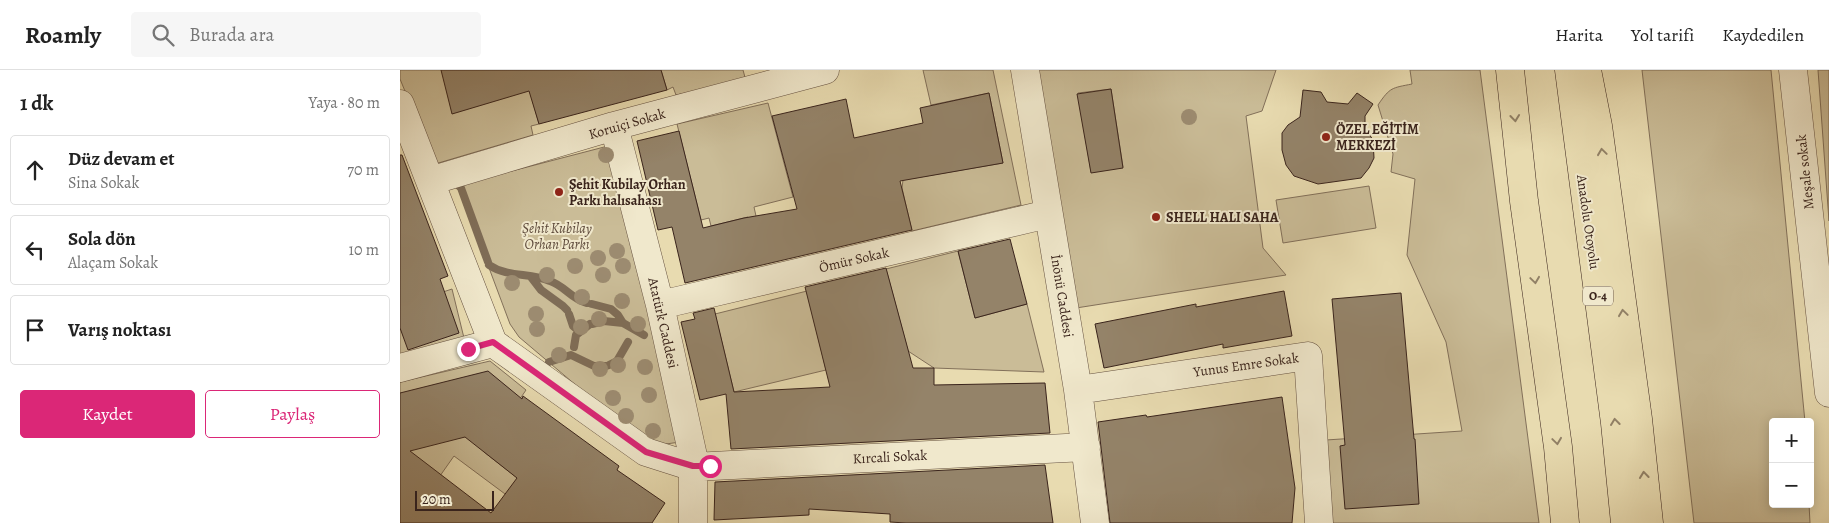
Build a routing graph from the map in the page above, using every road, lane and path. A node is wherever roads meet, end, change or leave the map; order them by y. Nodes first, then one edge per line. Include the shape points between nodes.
1 (825, 70) edge
2 (1026, 70) edge
3 (1510, 70) edge
4 (1569, 70) edge
5 (1587, 70) edge
6 (1794, 70) edge
7 (400, 104) edge
8 (614, 126) junction
9 (430, 181) junction
10 (1048, 214) junction
11 (1823, 271) edge
12 (660, 305) junction
13 (493, 342) junction
14 (400, 368) edge
15 (1078, 390) junction
16 (1829, 393) edge
17 (1086, 447) junction
18 (693, 466) junction
19 (693, 523) edge
20 (1095, 523) edge
21 (1319, 523) edge
22 (1565, 523) edge
23 (1625, 523) edge
24 (1649, 523) edge

1 - 8 street, Koruiçi Sokak
2 - 10 street, İnönü Caddesi
3 -> 22 highway
23 -> 4 highway, Anadolu Otoyolu / O-4
24 -> 5 highway via 1598,126
6 - 11 street, Meşale sokak
7 - 9 street
8 - 9 street, Koruiçi Sokak
8 - 12 street, Atatürk Caddesi
9 - 13 street
10 - 12 street, Ömür Sokak
10 - 15 street, İnönü Caddesi
11 - 16 street, Meşale sokak
12 - 18 street, Atatürk Caddesi
13 - 14 street
13 - 18 street, Kırcali Sokak via 646,452
15 - 17 street, İnönü Caddesi
15 - 21 street, Yunus Emre Sokak via 1308,356
17 - 18 street, Kırcali Sokak
17 - 20 street, İnönü Caddesi
18 - 19 street, Atatürk Caddesi

